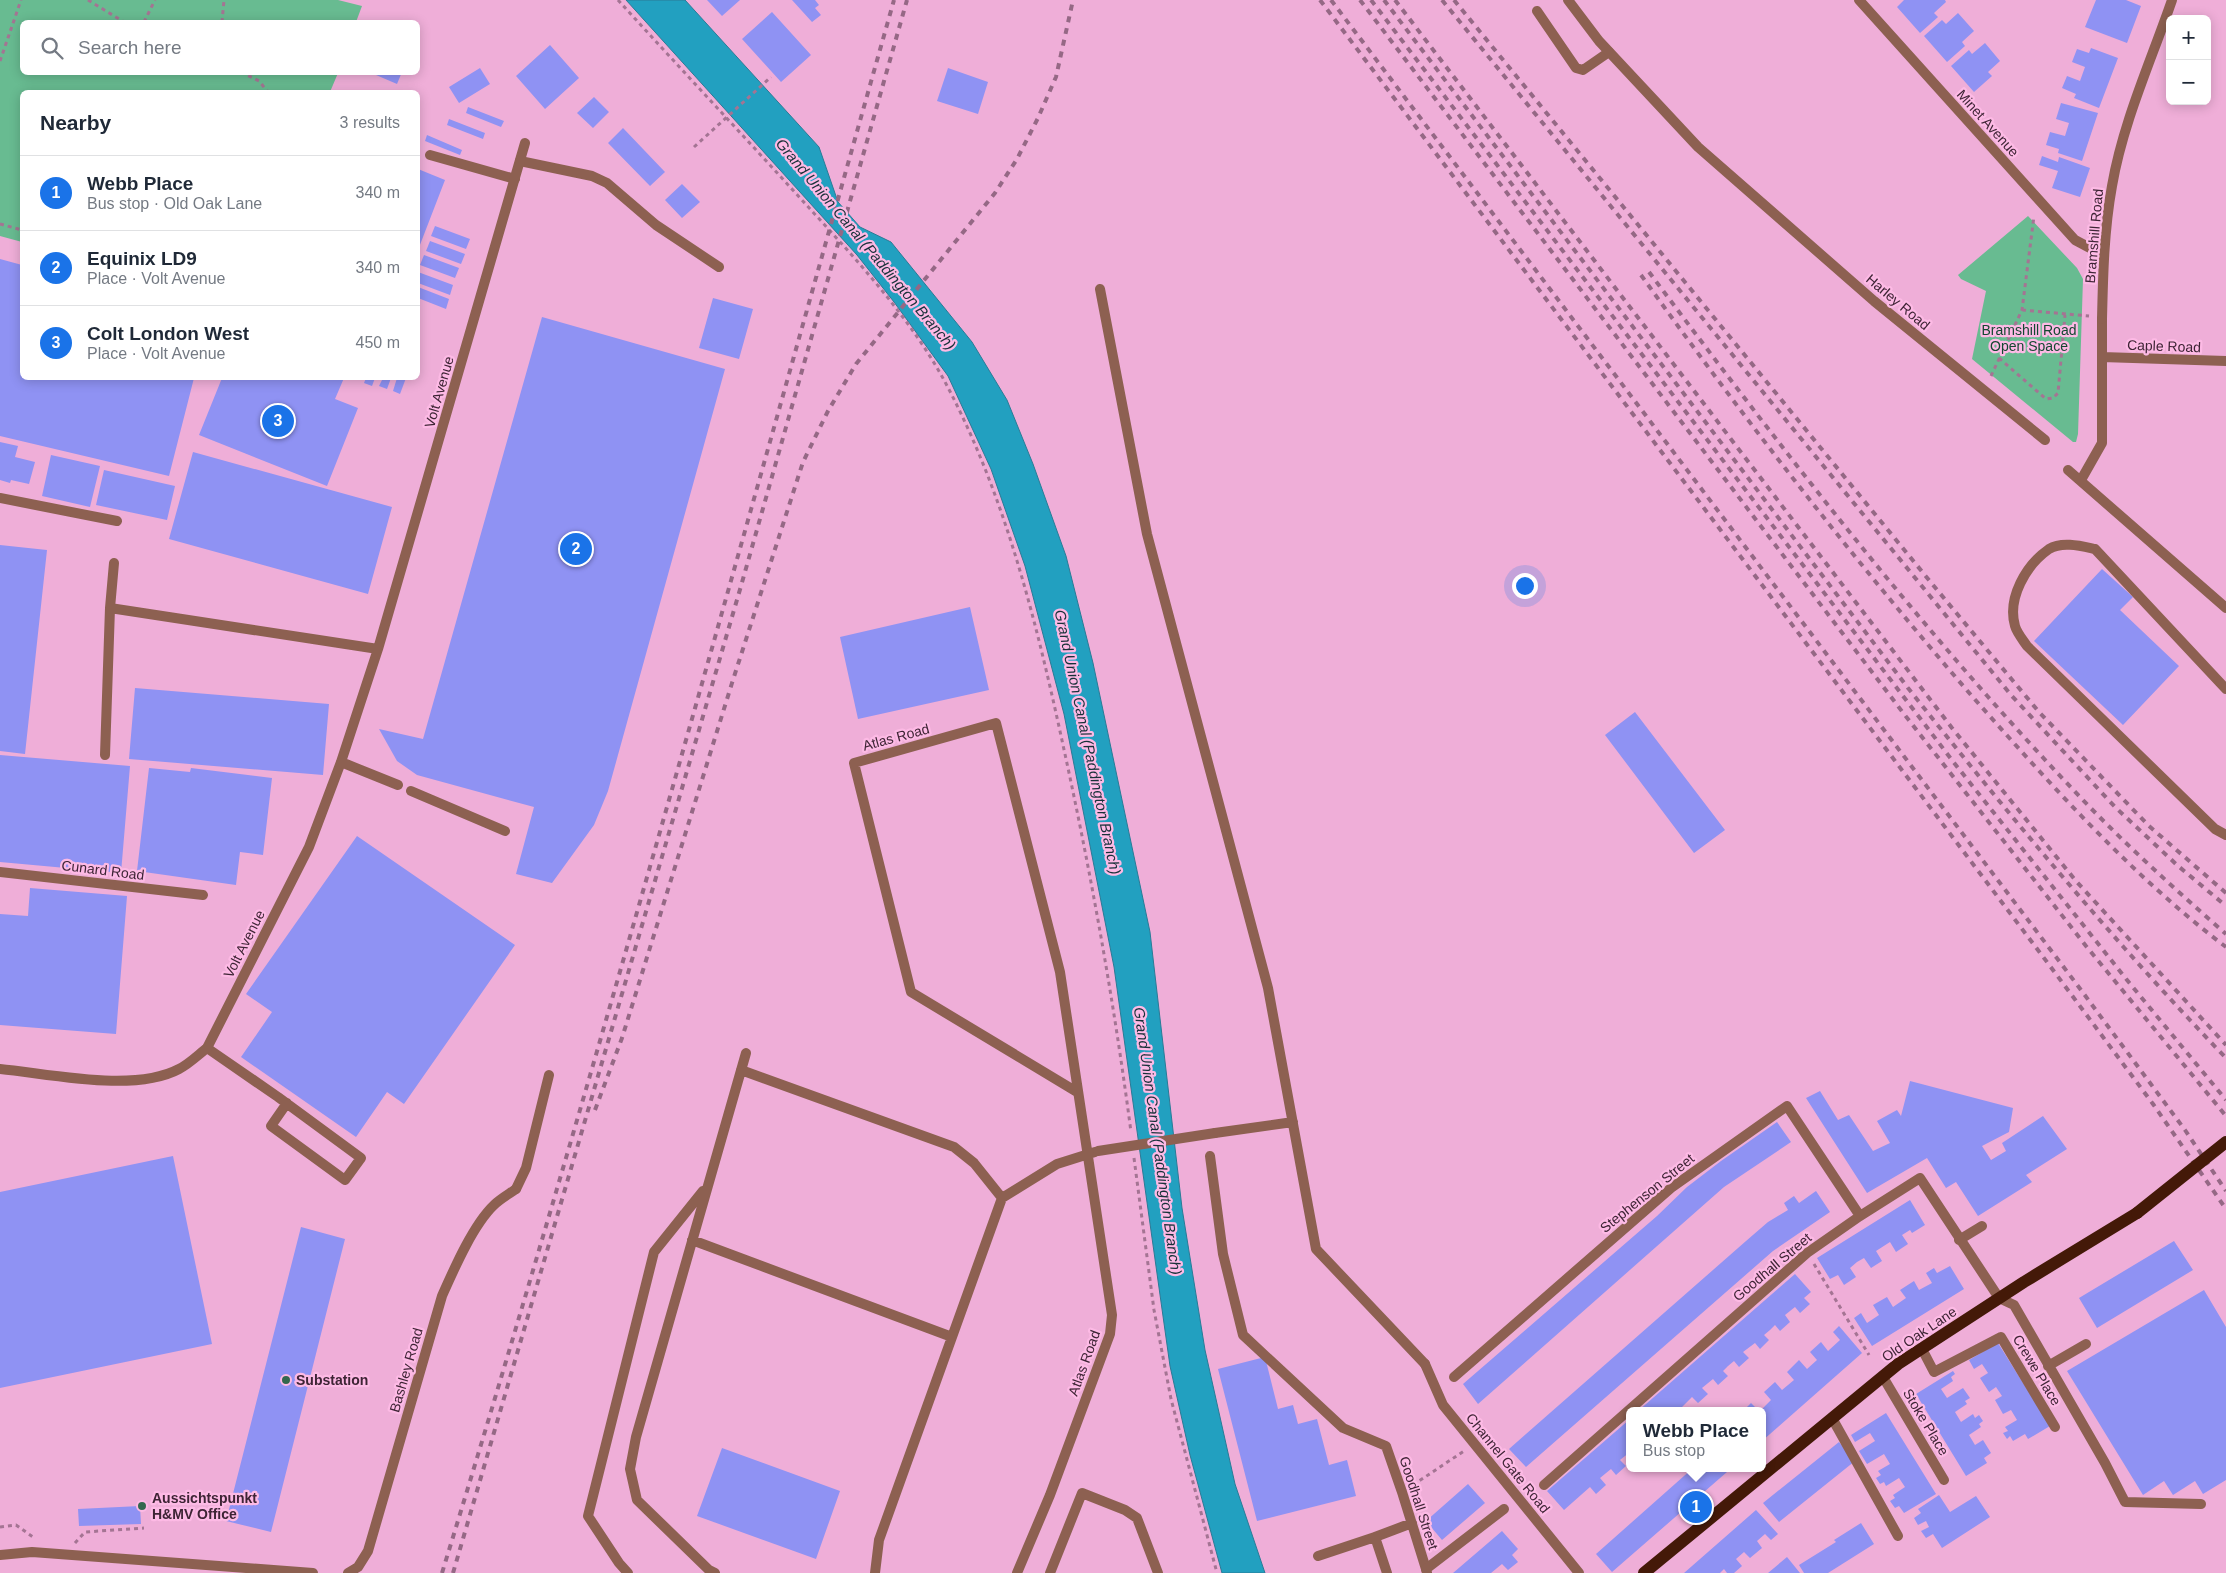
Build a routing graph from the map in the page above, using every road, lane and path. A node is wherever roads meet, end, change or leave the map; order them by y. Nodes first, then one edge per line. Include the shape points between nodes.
1 (21, 0) edge
2 (88, 0) edge
3 (155, 0) edge
4 (224, 0) edge
5 (618, 0) edge
6 (1568, 0) edge
7 (1859, 0) edge
8 (2172, 0) edge
9 (1537, 11) dead end
10 (121, 20) edge
11 (145, 20) edge
12 (222, 20) edge
13 (1609, 52) junction
14 (0, 61) edge
15 (247, 75) edge
16 (772, 77) dead end
17 (266, 90) edge
18 (525, 143) dead end
19 (694, 147) dead end
20 (430, 155) dead end
21 (520, 161) junction
22 (515, 179) junction
23 (2034, 216) dead end
24 (0, 224) edge
25 (20, 229) edge
26 (2103, 255) junction
27 (719, 267) dead end
28 (1100, 290) dead end
29 (2022, 310) junction
30 (2065, 314) junction
31 (2090, 316) dead end
32 (2102, 357) junction
33 (1999, 358) junction
34 (2226, 361) edge
35 (1991, 376) dead end
36 (2045, 440) dead end
37 (2068, 470) dead end
38 (2081, 480) junction
39 (0, 498) edge
40 (117, 521) dead end
41 (114, 563) dead end
42 (110, 608) junction
43 (2226, 608) edge
44 (378, 649) junction
45 (2226, 689) edge
46 (105, 755) dead end
47 (342, 762) junction
48 (398, 785) dead end
49 (411, 790) dead end
50 (505, 831) dead end
51 (2226, 835) edge
52 (0, 872) edge
53 (203, 895) dead end
54 (207, 1048) junction
55 (746, 1053) dead end
56 (0, 1069) edge
57 (741, 1070) junction
58 (549, 1075) dead end
59 (1077, 1092) junction
60 (287, 1103) junction
61 (1293, 1122) junction
62 (1131, 1135) dead end
63 (2226, 1142) edge
64 (1094, 1152) junction
65 (1134, 1154) dead end
66 (1210, 1156) dead end
67 (707, 1187) junction
68 (1002, 1198) junction
69 (1860, 1216) junction
70 (1982, 1226) dead end
71 (692, 1240) junction
72 (1959, 1240) junction
73 (1807, 1253) junction
74 (1998, 1298) junction
75 (952, 1337) junction
76 (2086, 1344) dead end
77 (1922, 1350) junction
78 (1869, 1355) dead end
79 (2048, 1366) junction
80 (1454, 1377) dead end
81 (1883, 1377) junction
82 (1632, 1407) edge
83 (1626, 1413) edge
84 (1832, 1418) junction
85 (2055, 1427) dead end
86 (1475, 1444) junction
87 (1944, 1480) dead end
88 (1544, 1485) dead end
89 (1402, 1492) junction
90 (2201, 1504) dead end
91 (1504, 1510) dead end
92 (1412, 1523) junction
93 (0, 1527) edge
94 (144, 1528) dead end
95 (1898, 1536) dead end
96 (1374, 1537) junction
97 (38, 1541) dead end
98 (67, 1543) dead end
99 (0, 1554) edge
100 (1318, 1556) dead end
101 (1426, 1571) edge
102 (313, 1573) edge
103 (348, 1573) edge
104 (628, 1573) edge
105 (715, 1573) edge
106 (875, 1573) edge
107 (1018, 1573) edge
108 (1050, 1573) edge
109 (1158, 1573) edge
110 (1217, 1573) edge
111 (1387, 1573) edge
112 (1579, 1573) edge
113 (1644, 1573) edge

1 - 14 path
2 - 10 path
3 - 11 path
4 - 12 path
5 - 62 path via 853,256 907,325 943,379 987,470 1020,568 1078,813 1112,1002
6 - 13 street, Harley Road
7 - 26 street, Minet Avenue via 2075,240
8 - 26 street, Bramshill Road via 2120,150
9 - 13 street via 1576,68 1583,70
13 - 36 street, Harley Road via 1698,147 1874,301
15 - 17 path via 259,81
16 - 19 path, bridge
18 - 21 street, Volt Avenue
20 - 22 street
21 - 22 street, Volt Avenue
21 - 27 street via 592,176 607,183 656,224
22 - 44 street, Volt Avenue
23 - 29 path
24 - 25 path
26 - 32 street, Bramshill Road
28 - 61 street, Channel Gate Road via 1147,534 1268,988
29 - 30 path
29 - 33 path
30 - 31 path
30 - 33 path via 2058,393 2052,398 2046,399
32 - 34 street, Caple Road
32 - 38 street, Bramshill Road via 2102,443
33 - 35 path
37 - 38 street
38 - 43 street
39 - 40 street
41 - 42 street
42 - 44 street
42 - 46 street
44 - 47 street, Volt Avenue
45 - 51 street via 2095,550 2079,545 2050,548 2021,581 2013,615 2015,628 2027,646 2215,829
47 - 48 street
47 - 54 street, Volt Avenue via 309,848
49 - 50 street
52 - 53 street, Cunard Road
54 - 56 street, Volt Avenue via 180,1069 164,1076 124,1082
54 - 60 street
55 - 57 street
57 - 67 street
57 - 68 street via 954,1147 974,1162
58 - 103 street, Bashley Road via 526,1168 516,1189 494,1205 471,1237 442,1296 368,1551 358,1567
59 - 59 street, Atlas Road via 910,992 854,763 996,724 1060,972
59 - 64 street, Atlas Road
60 - 60 street via 361,1158 345,1180 271,1126
61 - 64 street, bridge
61 - 86 street, Channel Gate Road via 1316,1249 1425,1364 1443,1405
63 - 74 main road, Old Oak Lane, bridge via 2137,1213
64 - 68 street via 1057,1164
64 - 107 street, Atlas Road via 1112,1315 1110,1334
65 - 110 path via 1154,1310 1171,1399
66 - 89 street, Goodhall Street via 1223,1254 1243,1335 1343,1428 1386,1446
67 - 71 street
67 - 104 street via 654,1252 588,1516
68 - 75 street
69 - 72 street, Goodhall Street via 1920,1178
69 - 73 street, Goodhall Street
69 - 80 street, Stephenson Street via 1787,1106 1671,1188
70 - 72 street
71 - 75 street
71 - 105 street via 636,1437 630,1470 638,1500
72 - 74 street, Goodhall Street
73 - 78 path
73 - 82 street, Goodhall Street
74 - 77 main road, Old Oak Lane
74 - 79 street via 2014,1305
75 - 106 street via 879,1540
76 - 79 street
77 - 81 main road, Old Oak Lane
77 - 85 street, Crewe Place via 1934,1372 2001,1337
79 - 90 street via 2125,1502
81 - 84 main road, Old Oak Lane
81 - 87 street, Stoke Place
83 - 88 street, Goodhall Street
84 - 95 street
84 - 113 main road, Old Oak Lane
86 - 89 path
86 - 112 street, Channel Gate Road
89 - 92 street, Goodhall Street
91 - 101 street, Goodhall Street
92 - 96 street
92 - 101 street, Goodhall Street
93 - 97 path via 16,1524
94 - 98 path via 85,1532 74,1543
96 - 100 street
96 - 111 street
99 - 102 street via 32,1552
108 - 109 street via 1082,1493 1137,1518

